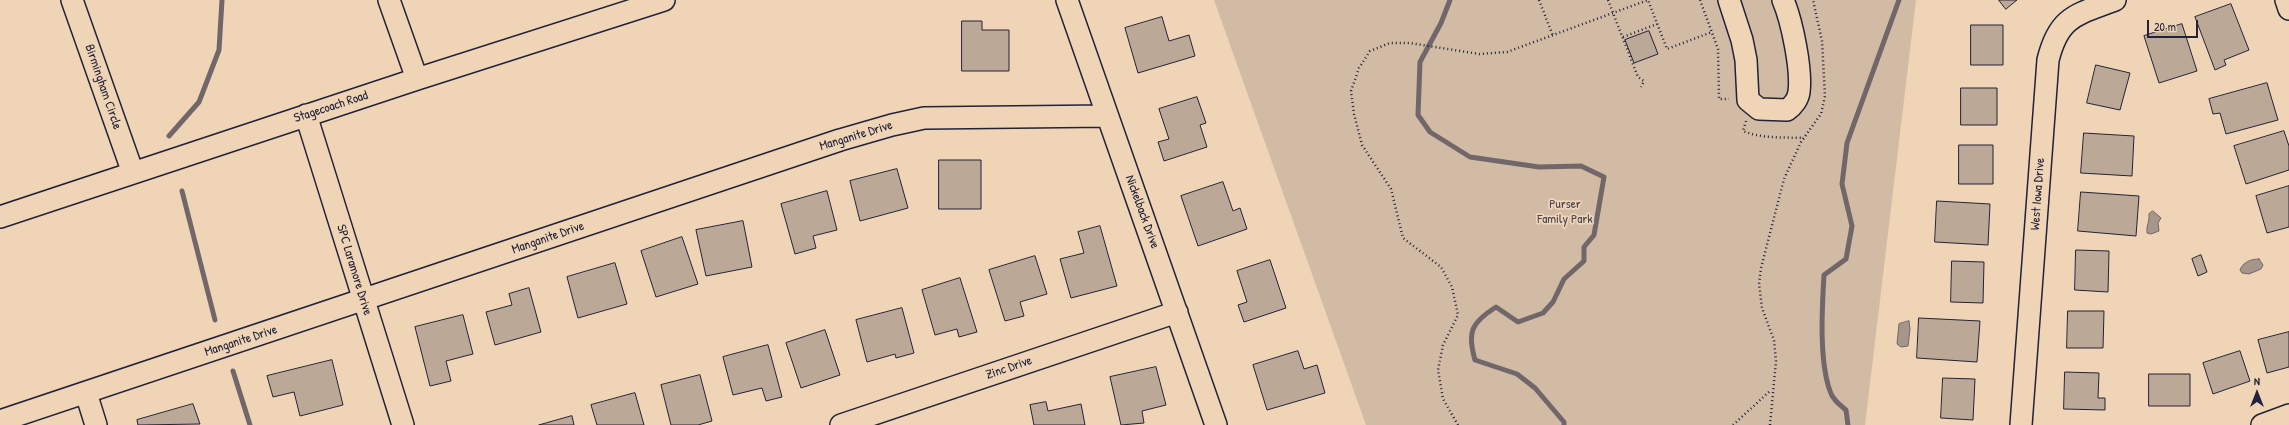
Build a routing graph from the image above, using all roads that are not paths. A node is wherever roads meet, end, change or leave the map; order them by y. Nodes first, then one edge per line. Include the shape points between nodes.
1 (72, 0) edge
2 (389, 0) edge
3 (664, 0) edge
4 (1067, 0) edge
5 (1729, 0) edge
6 (1783, 0) edge
7 (2115, 0) edge
8 (2286, 0) edge
9 (2289, 9) edge
10 (418, 79) junction
11 (306, 115) junction
12 (1107, 116) junction
13 (134, 173) junction
14 (0, 217) edge
15 (363, 300) junction
16 (1177, 312) junction
17 (86, 393) junction
18 (2289, 415) edge
19 (0, 421) edge
20 (96, 425) edge
21 (403, 425) edge
22 (841, 425) edge
23 (1216, 425) edge
24 (2021, 425) edge
25 (2262, 425) edge

1 - 13 street, Birmingham Circle
2 - 10 street
3 - 10 street, Stagecoach Road
4 - 12 street, Nickelback Drive
5 - 6 street via 1743,47 1748,100 1759,109 1788,110 1799,92 1796,52
7 - 24 street, West Iowa Drive via 2081,13 2063,25 2053,39 2048,60
8 - 9 street
10 - 11 street, Stagecoach Road
11 - 13 street, Stagecoach Road
11 - 15 street, SPC Laramore Drive
12 - 15 street, Manganite Drive via 924,118 892,125
12 - 16 street, Nickelback Drive
13 - 14 street, Stagecoach Road
15 - 17 street, Manganite Drive
15 - 21 street, SPC Laramore Drive
16 - 22 street, Zinc Drive
16 - 23 street, Nickelback Drive
17 - 19 street, Manganite Drive
17 - 20 street
18 - 25 street

